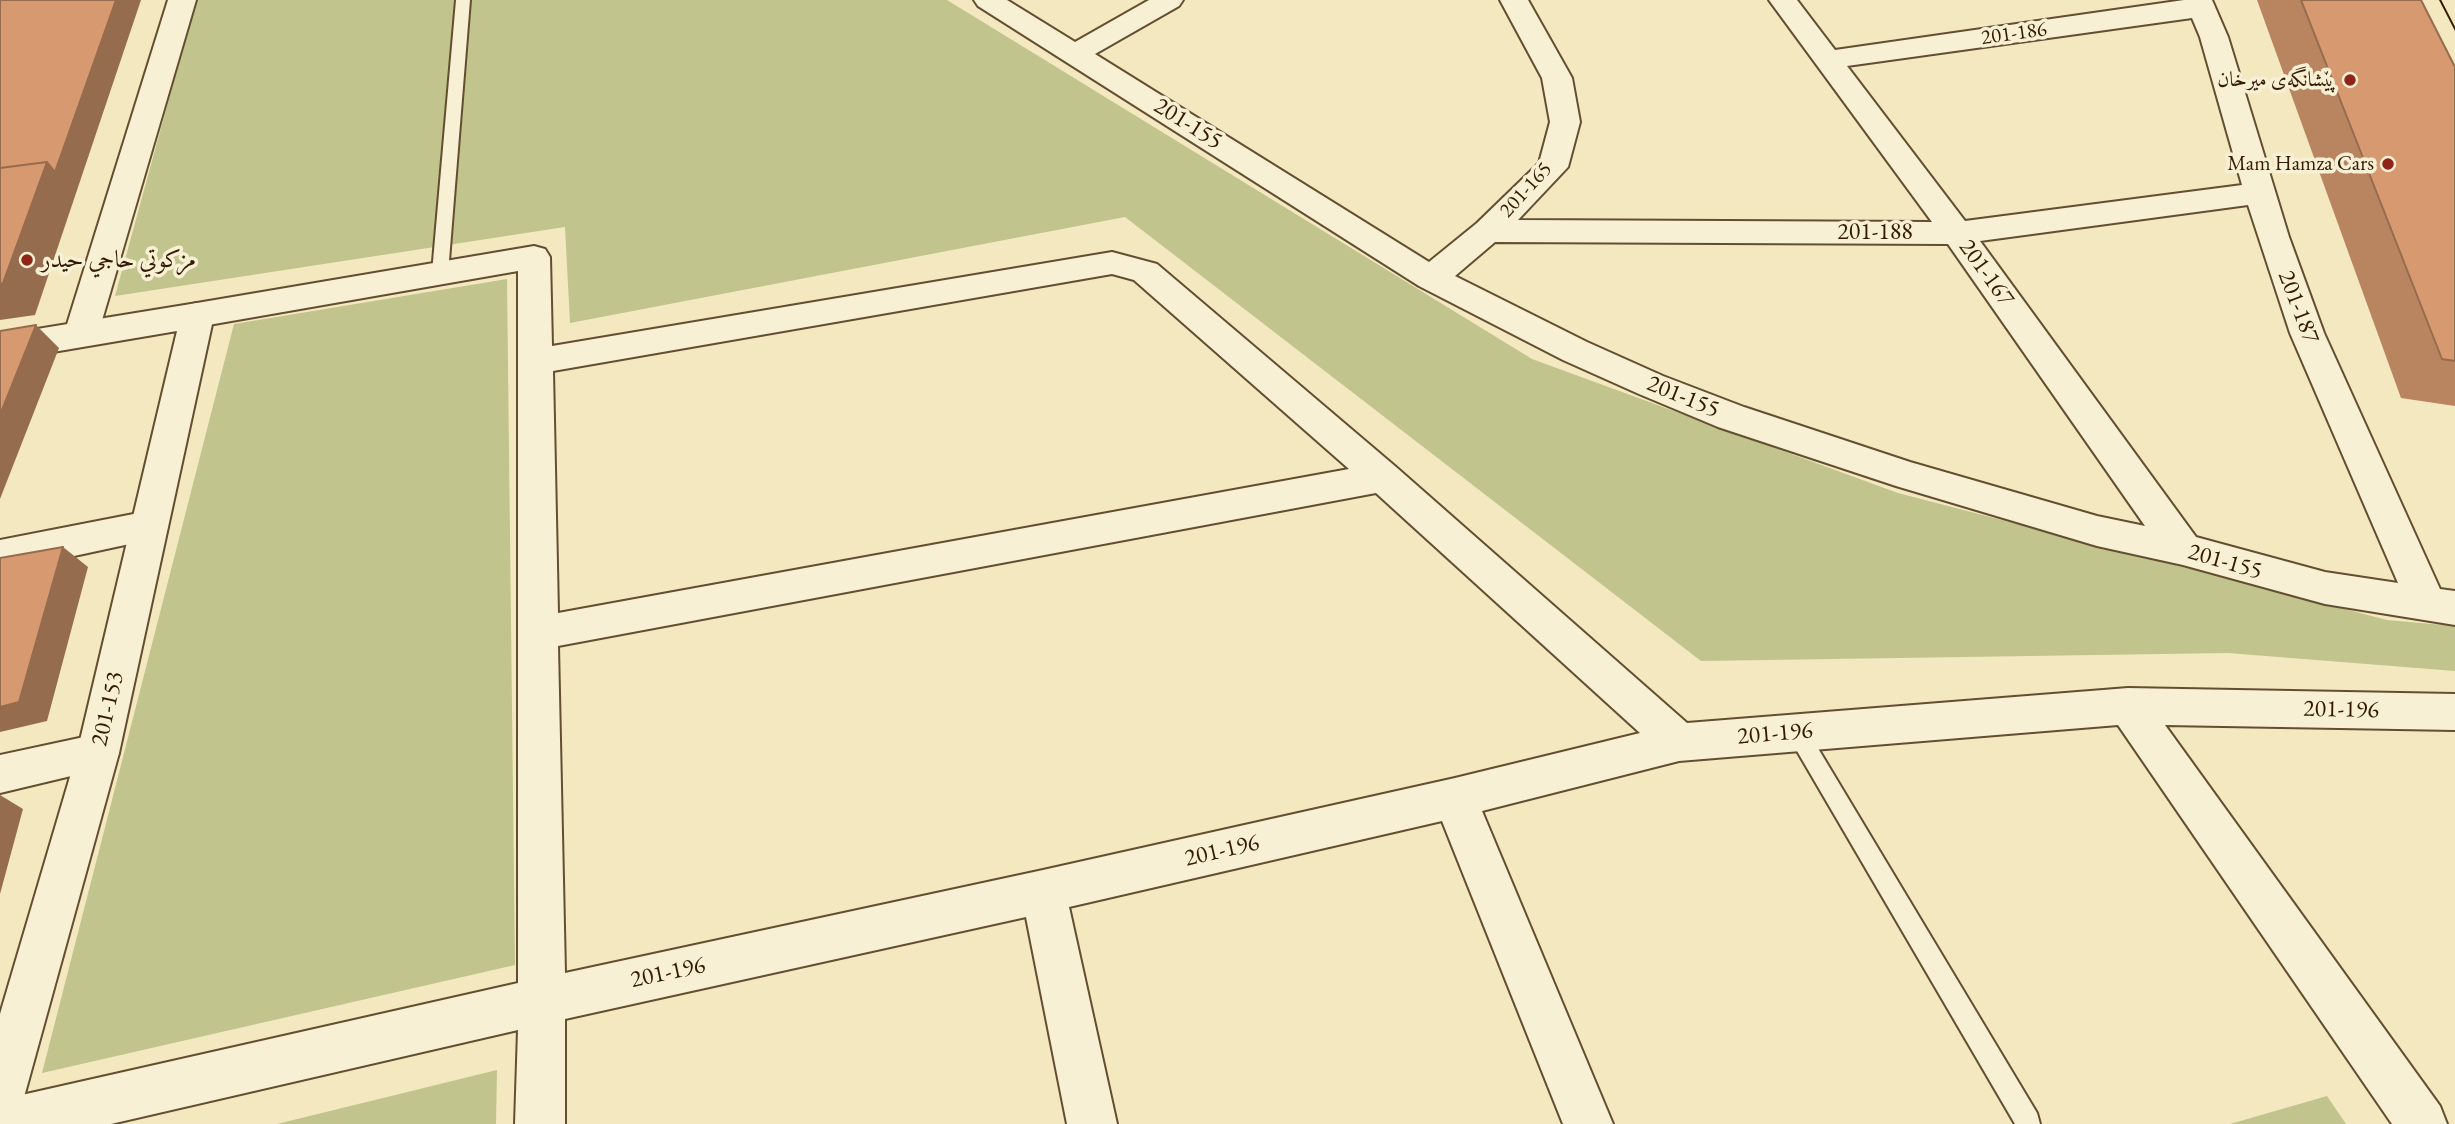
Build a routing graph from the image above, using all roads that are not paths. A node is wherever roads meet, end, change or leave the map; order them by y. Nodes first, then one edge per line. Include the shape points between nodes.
1 (182, 0) edge
2 (463, 0) edge
3 (988, 0) edge
4 (1168, 0) edge
5 (1514, 0) edge
6 (1783, 0) edge
7 (2425, 0) edge
8 (2199, 4) edge
9 (1076, 53) junction
10 (2455, 58) edge
11 (1828, 60) junction
12 (2260, 193) junction
13 (1488, 231) junction
14 (1957, 233) junction
15 (440, 273) junction
16 (1430, 278) junction
17 (197, 315) junction
18 (81, 334) junction
19 (0, 348) edge
20 (536, 361) junction
21 (1383, 477) junction
22 (149, 526) junction
23 (2183, 549) junction
24 (0, 556) edge
25 (2441, 606) edge
26 (538, 633) junction
27 (2128, 706) junction
28 (2455, 712) edge
29 (1797, 732) junction
30 (1679, 742) junction
31 (98, 753) junction
32 (0, 774) edge
33 (1455, 798) junction
34 (1043, 892) junction
35 (542, 1001) junction
36 (0, 1097) edge
37 (2028, 1122) dead end
38 (4, 1124) edge
39 (540, 1124) edge
40 (1093, 1124) edge
41 (1588, 1124) edge
42 (2422, 1124) edge

1 - 18 street
2 - 15 lane
3 - 9 street, 201-155
4 - 9 street
5 - 13 street, 201-165 via 1557,78 1565,122 1553,167
6 - 11 street, 201-167
7 - 10 main road
8 - 11 street, 201-186
8 - 12 street, 201-187 via 2214,37
9 - 16 street, 201-155
11 - 14 street, 201-167
12 - 14 street, 201-188
12 - 25 street, 201-187 via 2307,333
13 - 14 street, 201-188
13 - 16 street, 201-165
14 - 23 street, 201-167
15 - 17 street
15 - 20 street via 534,257
16 - 23 street, 201-155 via 1575,351 1731,417 2097,531
17 - 18 street
17 - 22 street, 201-153
18 - 19 street
20 - 21 street via 1112,263 1145,272
20 - 26 street
21 - 26 street
21 - 30 street
22 - 24 street
22 - 31 street, 201-153
23 - 25 street, 201-155 via 2325,588
26 - 35 street
27 - 28 street, 201-196
27 - 29 street, 201-196
27 - 42 street
29 - 30 street, 201-196
29 - 37 lane
30 - 33 street, 201-196
31 - 32 street
31 - 36 street, 201-153
33 - 34 street, 201-196
33 - 41 street
34 - 35 street, 201-196
34 - 40 street
35 - 38 street, 201-196
35 - 39 street

